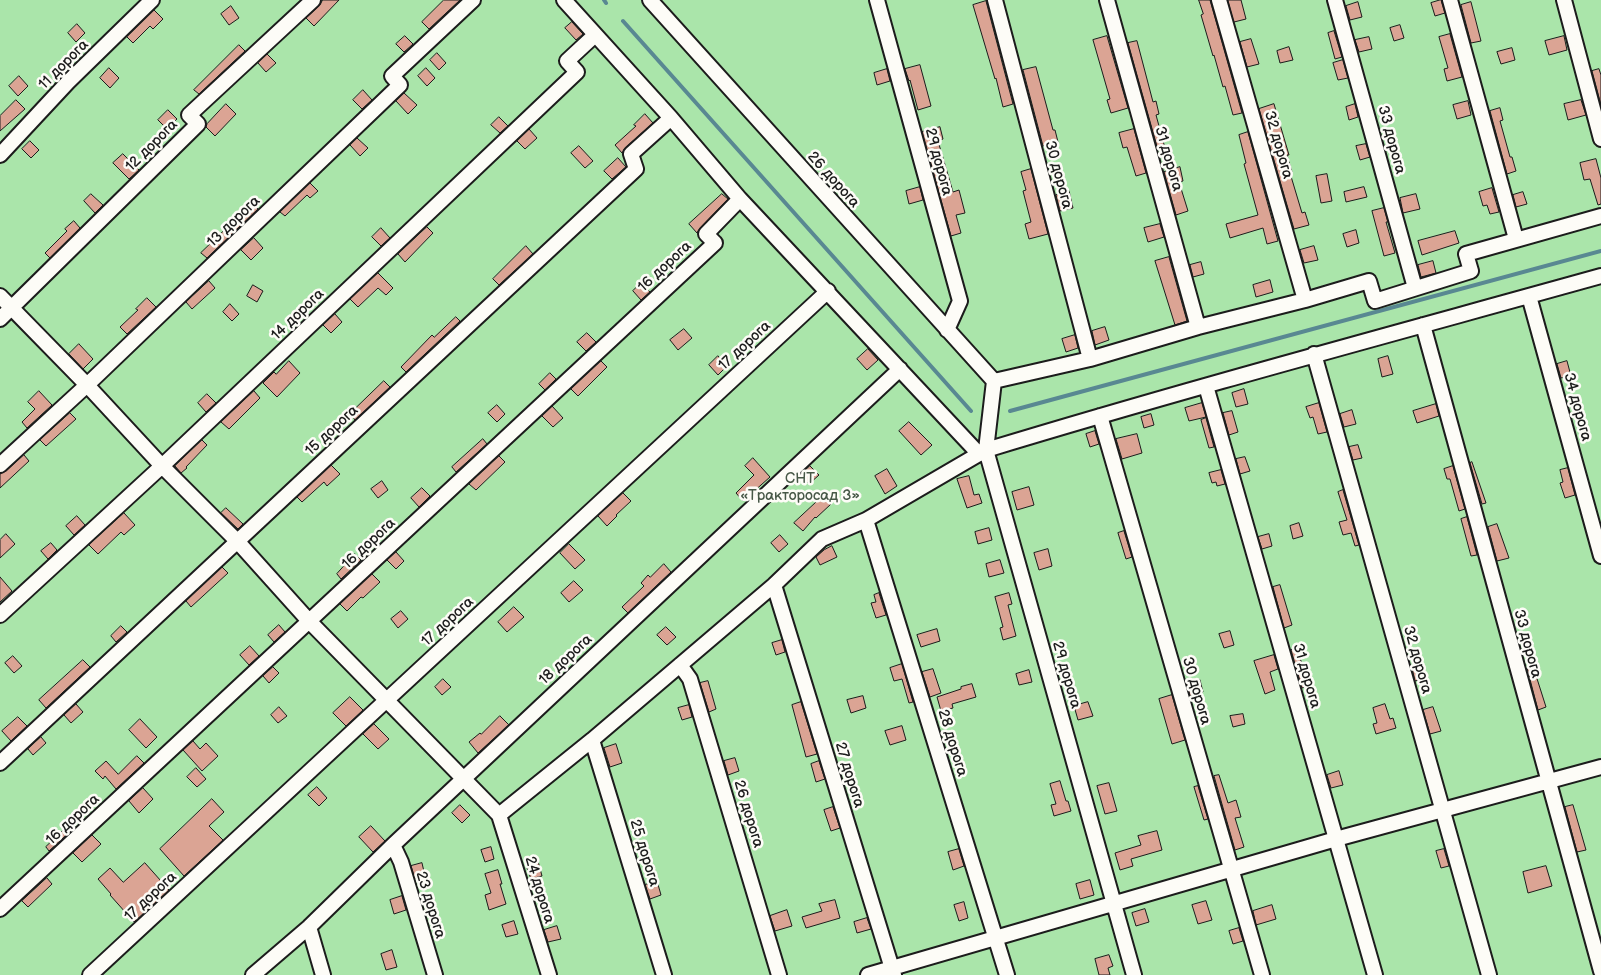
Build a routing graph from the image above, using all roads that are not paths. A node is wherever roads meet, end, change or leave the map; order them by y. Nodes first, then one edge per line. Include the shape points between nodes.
1 (152, 0) edge
2 (313, 0) edge
3 (473, 0) edge
4 (564, 0) edge
5 (650, 0) edge
6 (877, 0) edge
7 (994, 0) edge
8 (1107, 0) edge
9 (1219, 0) edge
10 (1335, 0) edge
11 (1450, 0) edge
12 (1564, 0) edge
13 (595, 35) junction
14 (671, 118) junction
15 (1601, 139) edge
16 (0, 155) edge
17 (740, 199) junction
18 (1601, 216) edge
19 (1516, 239) junction
20 (1601, 276) edge
21 (1415, 288) junction
22 (828, 291) junction
23 (0, 296) edge
24 (1529, 296) junction
25 (1305, 300) junction
26 (12, 308) junction
27 (0, 319) edge
28 (1424, 325) junction
29 (1198, 327) junction
30 (947, 330) junction
31 (1314, 354) junction
32 (1090, 359) junction
33 (900, 369) junction
34 (994, 381) junction
35 (87, 385) junction
36 (1206, 386) junction
37 (1100, 416) junction
38 (982, 452) junction
39 (0, 465) edge
40 (162, 466) junction
41 (866, 520) junction
42 (238, 542) junction
43 (1601, 556) edge
44 (774, 585) junction
45 (0, 614) edge
46 (309, 622) junction
47 (680, 665) junction
48 (387, 702) junction
49 (592, 740) junction
50 (0, 763) edge
51 (1601, 767) edge
52 (463, 779) junction
53 (1548, 782) junction
54 (1443, 810) junction
55 (499, 815) junction
56 (1336, 839) junction
57 (393, 845) junction
58 (1231, 869) junction
59 (1114, 904) junction
60 (0, 909) edge
61 (309, 927) junction
62 (996, 938) junction
63 (1601, 971) edge
64 (893, 972) edge
65 (90, 975) edge
66 (253, 975) edge
67 (323, 975) edge
68 (435, 975) edge
69 (549, 975) edge
70 (664, 975) edge
71 (779, 975) edge
72 (868, 975) edge
73 (1008, 975) edge
74 (1134, 975) edge
75 (1262, 975) edge
76 (1374, 975) edge
77 (1489, 975) edge

1 - 16 street, 11 дорога via 68,82
2 - 26 street, 12 дорога via 189,115 198,124
3 - 35 street, 13 дорога via 392,76 400,85
4 - 13 street
5 - 30 street, 26 дорога
6 - 30 street, 29 дорога via 960,300
7 - 32 street, 30 дорога
8 - 29 street, 31 дорога
9 - 25 street, 32 дорога
10 - 21 street, 33 дорога
11 - 19 street
12 - 15 street
13 - 14 street
13 - 40 street, 14 дорога via 567,61 577,72
14 - 17 street
14 - 42 street, 15 дорога via 632,154 636,169
17 - 22 street
17 - 46 street, 16 дорога via 706,234 715,243
18 - 19 street
19 - 21 street via 1466,254 1471,271
20 - 24 street
21 - 25 street via 1375,301 1368,281
22 - 33 street
22 - 48 street, 17 дорога
23 - 26 street
24 - 28 street
24 - 43 street, 34 дорога
25 - 29 street
26 - 27 street, 12 дорога
26 - 35 street
28 - 31 street
28 - 53 street, 33 дорога
29 - 32 street
30 - 34 street, 26 дорога
31 - 36 street
31 - 54 street, 32 дорога
32 - 34 street
33 - 38 street
33 - 52 street, 18 дорога
34 - 38 street, 29 дорога
35 - 39 street, 13 дорога
35 - 40 street
36 - 37 street
36 - 56 street, 31 дорога
37 - 38 street
37 - 58 street, 30 дорога
38 - 41 street
38 - 59 street, 29 дорога
40 - 42 street
40 - 45 street, 14 дорога
41 - 44 street via 822,539
41 - 62 street, 28 дорога
42 - 46 street
42 - 50 street, 15 дорога
44 - 47 street
44 - 64 street, 27 дорога
46 - 48 street
46 - 60 street, 16 дорога
47 - 49 street
47 - 71 street, 26 дорога via 690,679
48 - 52 street
48 - 65 street, 17 дорога
49 - 55 street
49 - 70 street, 25 дорога
51 - 53 street
52 - 55 street
52 - 57 street, 18 дорога
53 - 54 street
53 - 63 street, 33 дорога
54 - 56 street
54 - 77 street, 32 дорога
55 - 69 street, 24 дорога
56 - 58 street
56 - 76 street, 31 дорога
57 - 61 street, 18 дорога
57 - 68 street, 23 дорога
58 - 59 street
58 - 75 street, 30 дорога
59 - 62 street
59 - 74 street, 29 дорога
61 - 66 street, 18 дорога
61 - 67 street
62 - 64 street
62 - 73 street, 28 дорога
64 - 72 street

